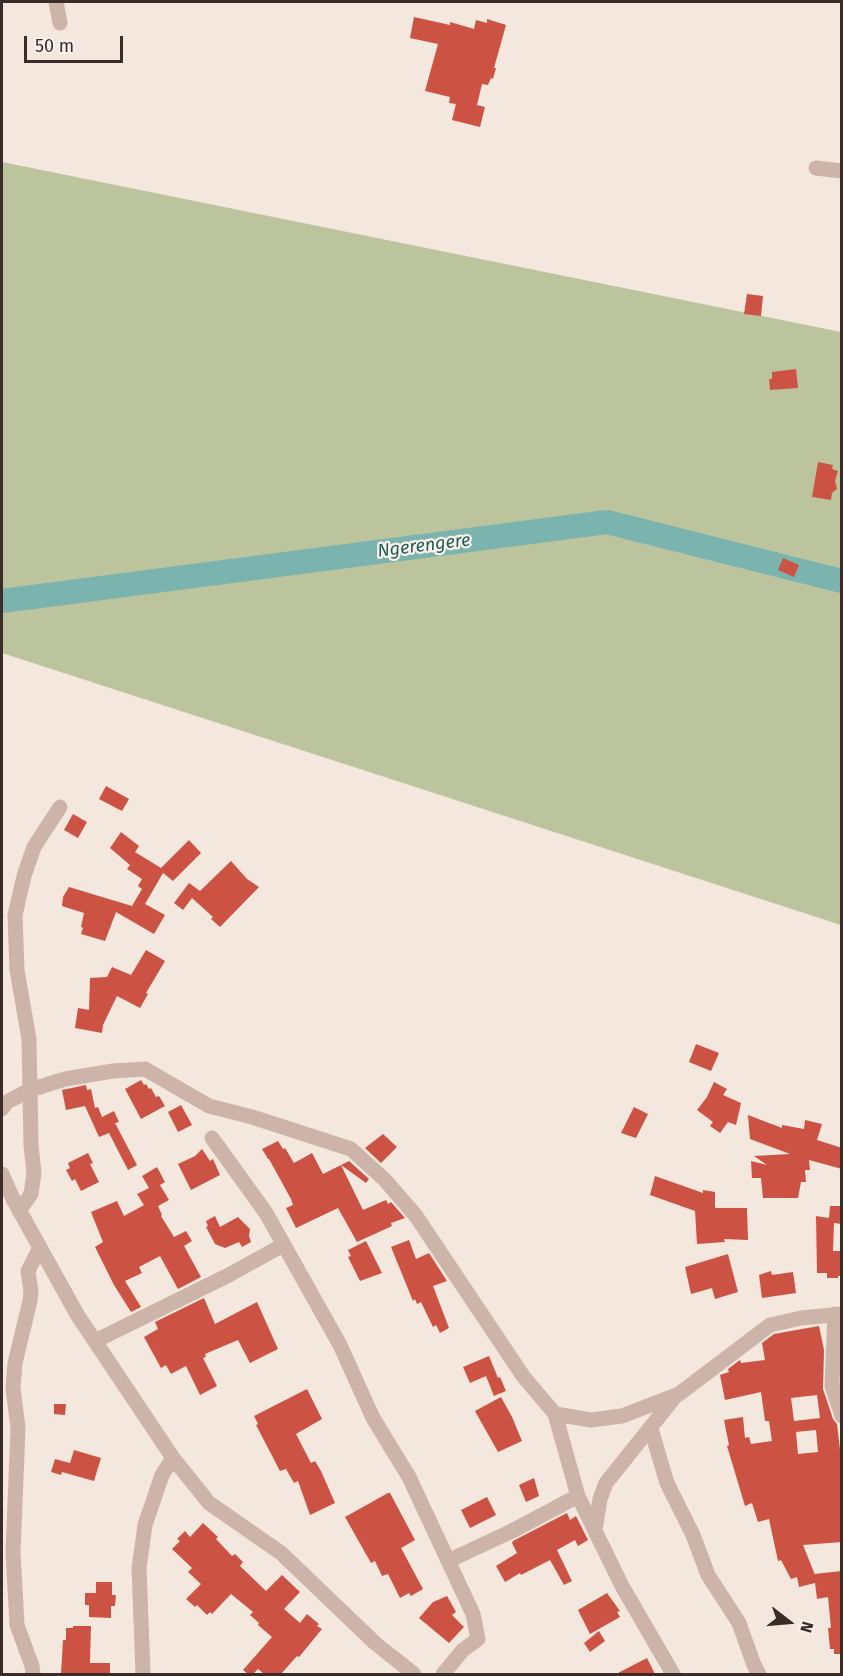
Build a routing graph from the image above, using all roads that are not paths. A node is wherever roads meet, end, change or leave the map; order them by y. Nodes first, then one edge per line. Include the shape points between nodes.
1 (56, 2) edge
2 (60, 23) dead end
3 (816, 168) dead end
4 (842, 171) edge
5 (60, 807) dead end
6 (30, 1090) junction
7 (2, 1108) edge
8 (212, 1138) dead end
9 (2, 1174) edge
10 (11, 1205) edge
11 (283, 1245) junction
12 (40, 1247) junction
13 (838, 1314) edge
14 (95, 1341) junction
15 (678, 1394) junction
16 (555, 1414) junction
17 (842, 1416) edge
18 (651, 1429) junction
19 (173, 1458) junction
20 (578, 1496) junction
21 (595, 1530) junction
22 (448, 1561) junction
23 (33, 1674) edge
24 (143, 1674) edge
25 (414, 1674) edge
26 (443, 1674) edge
27 (673, 1674) edge
28 (759, 1674) edge

1 - 2 street
3 - 4 street
5 - 6 street via 33,847 15,915 17,970 29,1039
6 - 7 street
6 - 10 street via 34,1184 32,1194
6 - 16 street via 65,1078 146,1069 209,1106 351,1149 416,1216 523,1376
8 - 11 street via 266,1213
9 - 10 street
10 - 12 street
11 - 14 street
11 - 22 street via 340,1345 373,1418 410,1477
12 - 14 street
12 - 23 street via 28,1271 30,1301 13,1388 18,1428 13,1552 17,1625
13 - 15 street via 770,1325
13 - 17 street via 832,1386
14 - 19 street
15 - 16 street via 622,1416 591,1420
15 - 18 street
16 - 20 street
18 - 21 street via 606,1483
18 - 28 street via 668,1484 708,1575 739,1623
19 - 24 street via 162,1475 145,1525 139,1568
19 - 25 street via 209,1503 281,1553 375,1643
20 - 21 street
20 - 22 street
21 - 27 street
22 - 26 street via 473,1614 478,1639

